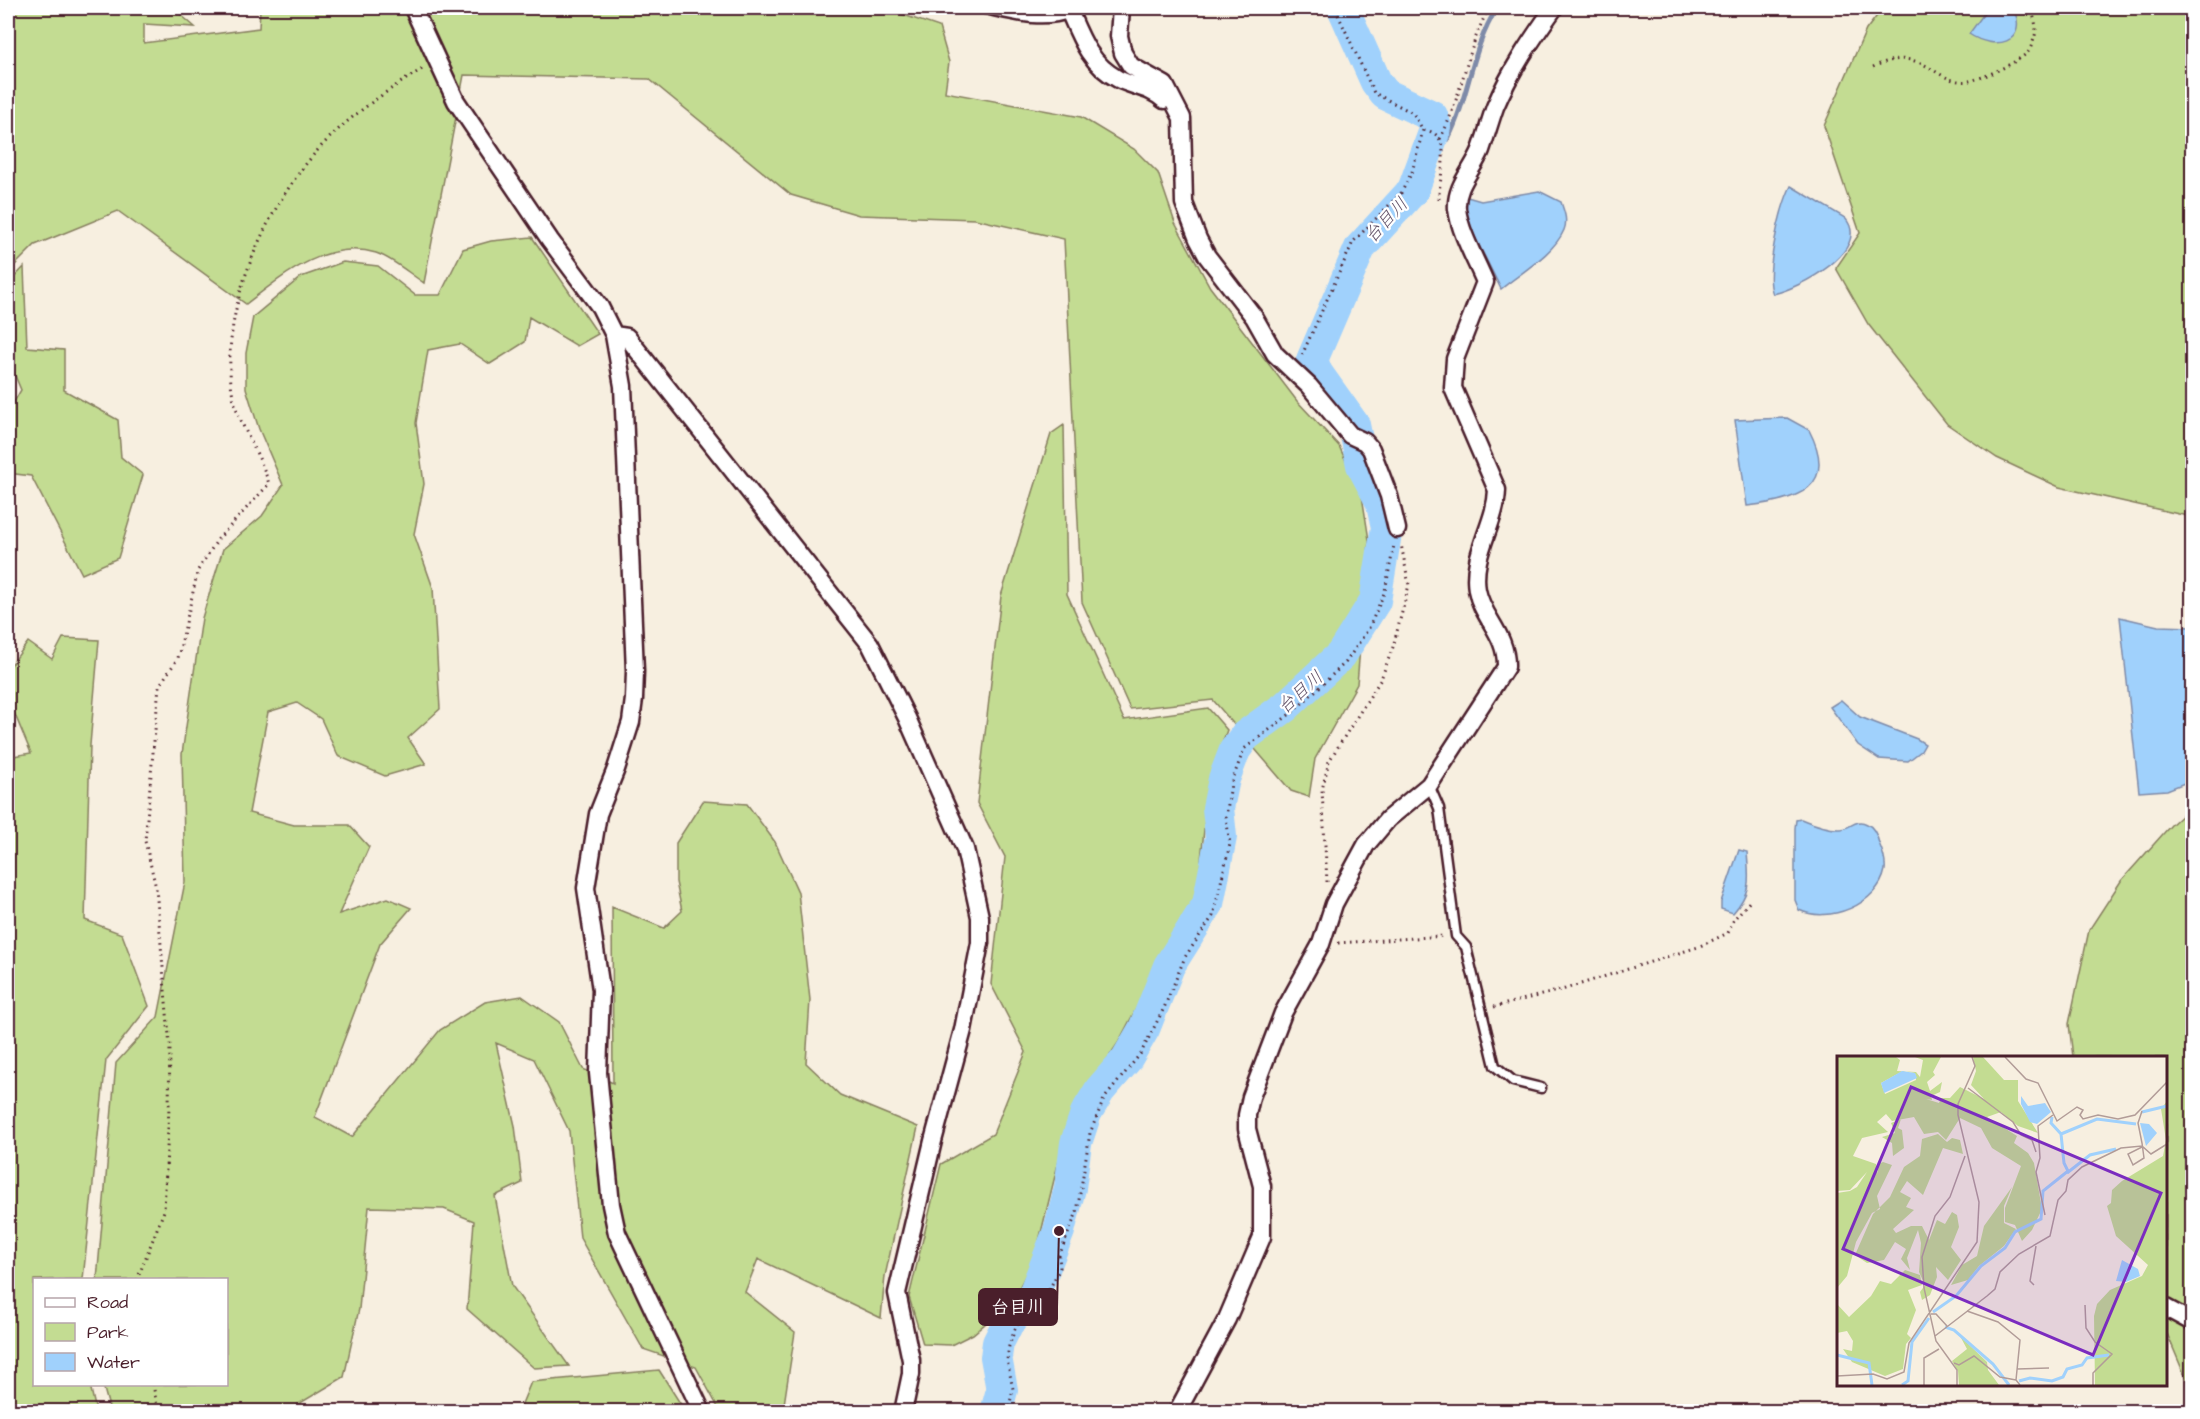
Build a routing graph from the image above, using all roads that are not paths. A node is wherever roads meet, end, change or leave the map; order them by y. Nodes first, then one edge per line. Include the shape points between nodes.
1 (413, 8) edge
2 (980, 8) edge
3 (1121, 8) edge
4 (1554, 8) edge
5 (1070, 13) joint
6 (1183, 142) junction
7 (614, 335) junction
8 (1397, 529) road end
9 (1429, 785) junction
10 (1541, 1088) dead end
11 (2167, 1309) edge
12 (2193, 1322) edge
13 (702, 1412) edge
14 (903, 1412) edge
15 (1177, 1412) edge

1 - 7 street via 436,61 484,144 600,307
2 - 5 lane via 1052,19
3 - 6 street via 1119,36 1123,53 1131,66 1165,86 1172,96 1182,118
4 - 9 street via 1522,52 1458,195 1460,221 1485,282 1455,359 1453,388 1497,490 1497,503 1477,561 1477,590 1496,627 1506,667
5 - 6 street via 1088,54 1118,79 1152,90 1164,100
6 - 8 street via 1184,203 1207,256 1254,317 1275,354 1375,458
7 - 13 street via 625,407 635,671 631,722 598,813 586,888 601,990 598,1073 617,1233
7 - 14 street via 627,337 870,644 965,849 980,917 980,943 963,1030 897,1293 911,1367
9 - 10 lane via 1439,808 1456,936 1466,947 1495,1066 1513,1081
9 - 15 street via 1366,845 1334,904 1321,944 1283,1013 1247,1115 1246,1129 1262,1185 1262,1237 1227,1319
11 - 12 street

